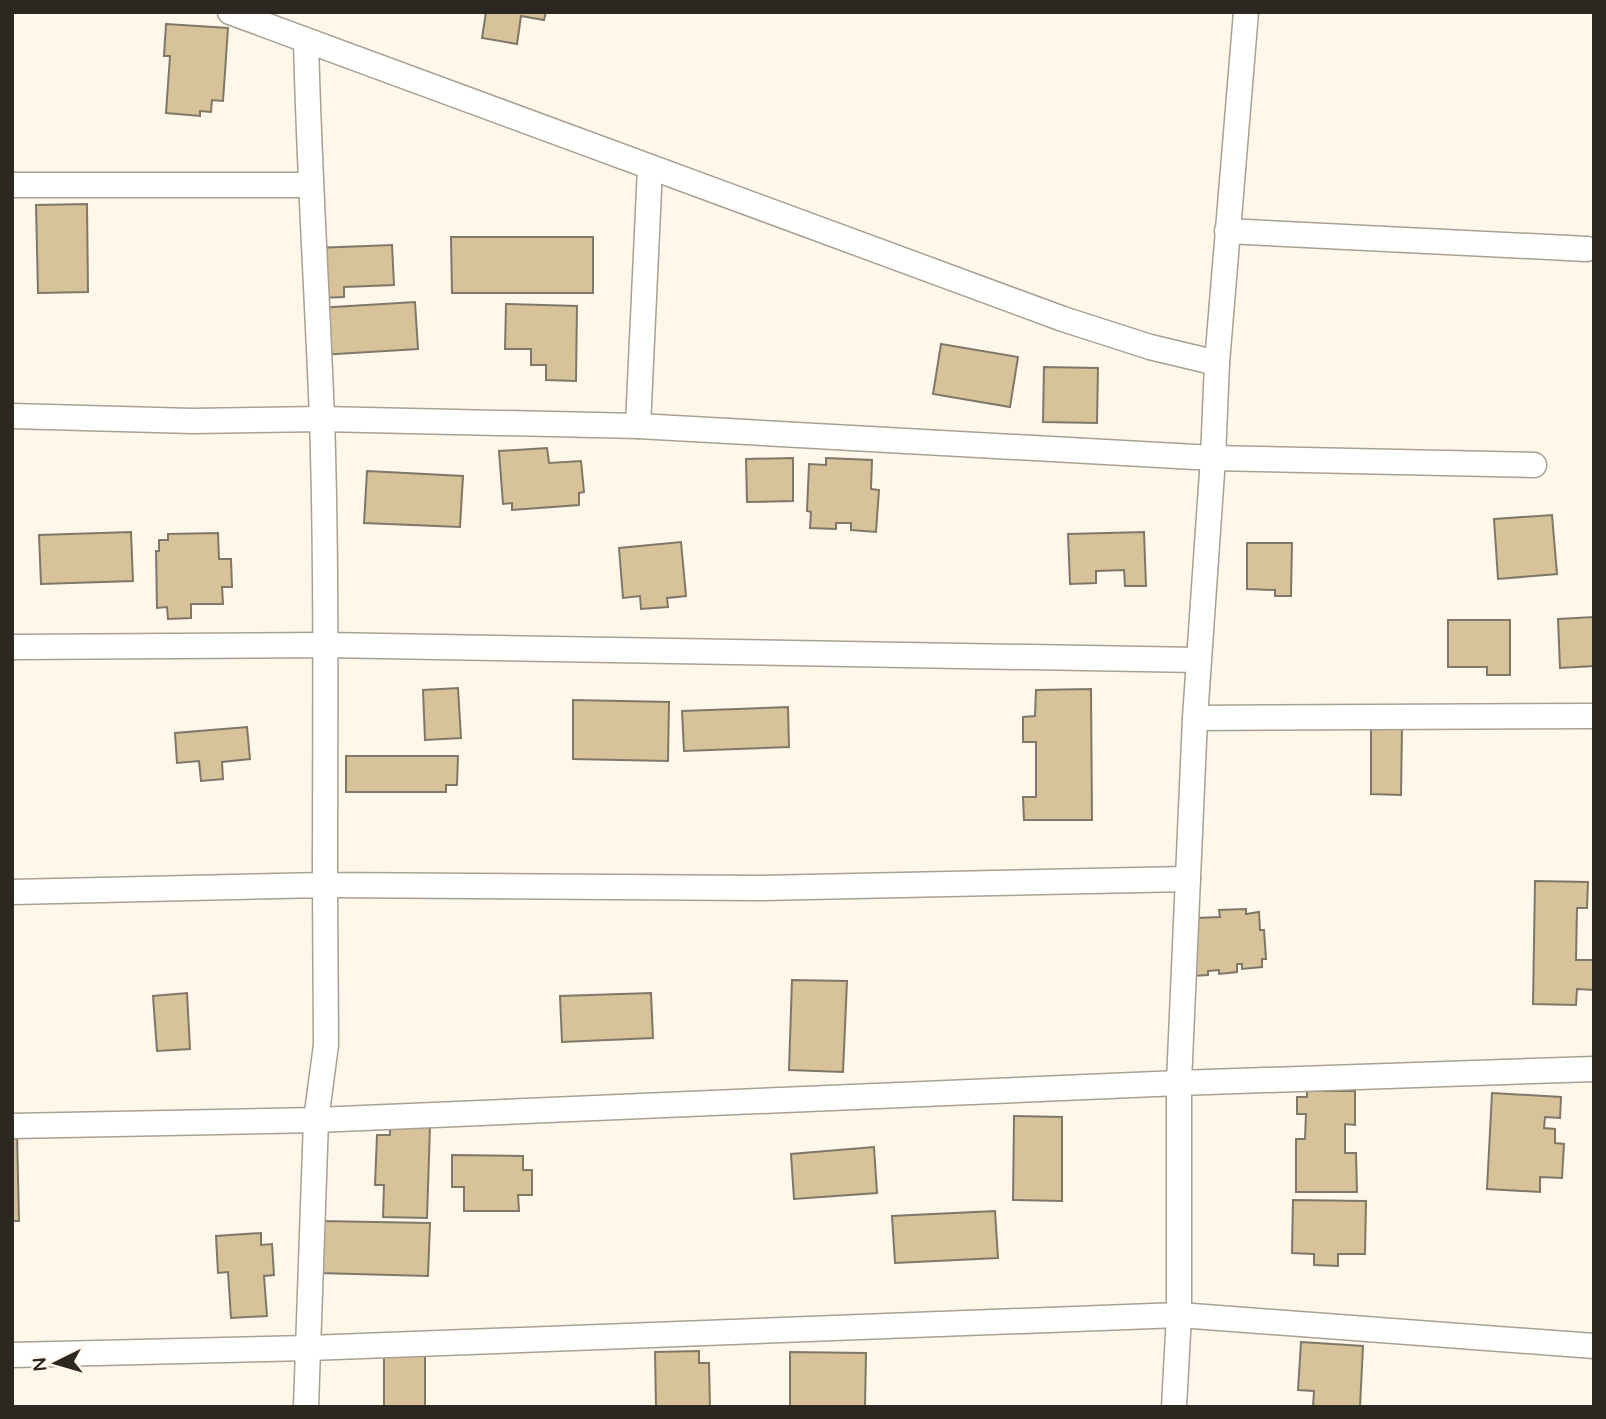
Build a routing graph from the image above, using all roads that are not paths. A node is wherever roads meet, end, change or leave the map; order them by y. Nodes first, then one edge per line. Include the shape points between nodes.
1 (230, 12) edge
2 (1246, 12) edge
3 (306, 41) junction
4 (650, 168) junction
5 (12, 185) edge
6 (310, 186) junction
7 (1227, 231) junction
8 (1587, 249) dead end
9 (1217, 363) junction
10 (12, 416) edge
11 (322, 419) junction
12 (638, 426) junction
13 (1213, 458) junction
14 (1534, 465) dead end
15 (325, 645) junction
16 (12, 647) edge
17 (1198, 660) junction
18 (1594, 716) edge
19 (1195, 718) junction
20 (1188, 879) junction
21 (325, 885) junction
22 (12, 892) edge
23 (1594, 1069) edge
24 (1179, 1083) junction
25 (317, 1120) junction
26 (12, 1126) edge
27 (1179, 1315) junction
28 (1594, 1346) edge
29 (309, 1348) junction
30 (12, 1355) edge
31 (306, 1407) edge
32 (1174, 1407) edge

1 - 3 street
2 - 7 street
3 - 4 street
3 - 6 street
4 - 9 street via 1063,319
4 - 12 street
5 - 6 street
6 - 11 street
7 - 8 street
7 - 9 street
9 - 13 street
10 - 11 street
11 - 12 street
11 - 15 street
12 - 13 street
13 - 14 street
13 - 17 street
15 - 16 street
15 - 17 street
15 - 21 street
17 - 19 street
18 - 19 street
19 - 20 street
20 - 21 street via 758,888
20 - 24 street
21 - 22 street
21 - 25 street via 326,1045
23 - 24 street
24 - 25 street
24 - 27 street
25 - 26 street
25 - 29 street
27 - 28 street
27 - 29 street
27 - 32 street
29 - 30 street
29 - 31 street

